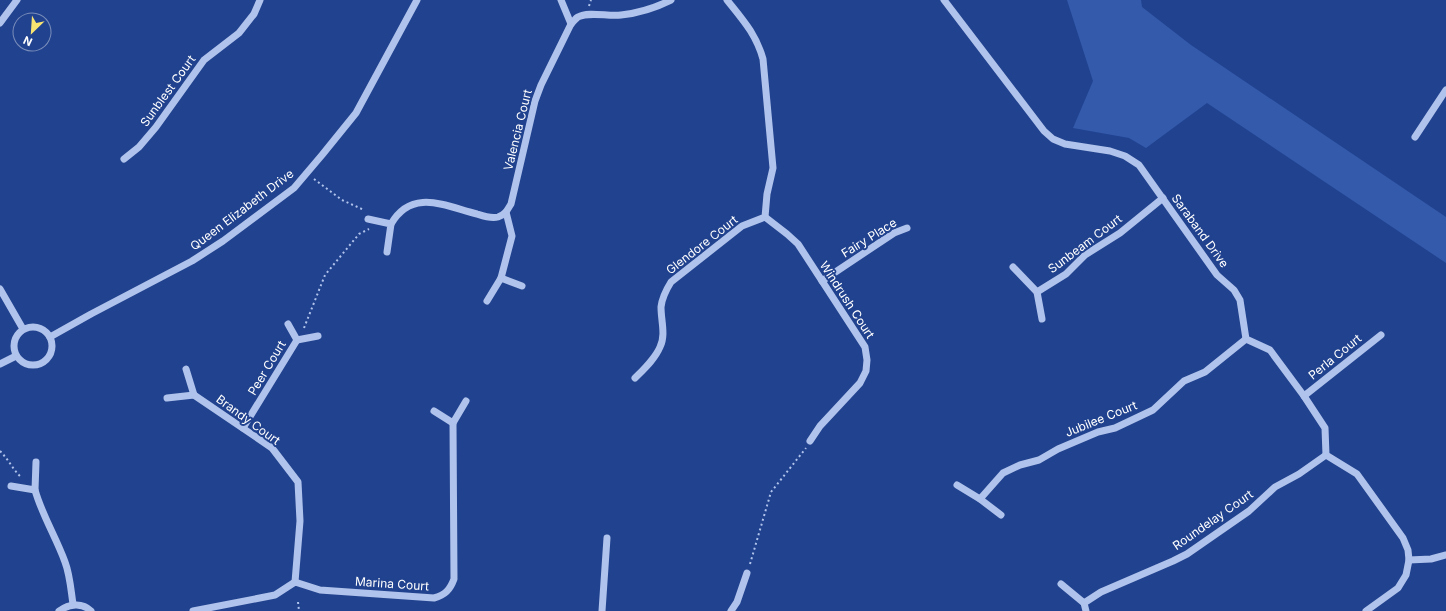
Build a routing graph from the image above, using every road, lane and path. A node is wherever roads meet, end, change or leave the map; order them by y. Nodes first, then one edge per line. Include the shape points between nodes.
1 (17, 0) edge
2 (260, 0) edge
3 (417, 0) edge
4 (561, 0) edge
5 (671, 0) edge
6 (727, 0) edge
7 (944, 0) edge
8 (0, 23) edge
9 (571, 24) junction
10 (1446, 90) edge
11 (1415, 137) dead end
12 (124, 159) dead end
13 (314, 179) dead end
14 (1163, 198) junction
15 (506, 212) junction
16 (766, 217) junction
17 (371, 219) junction
18 (391, 224) junction
19 (907, 228) dead end
20 (387, 252) dead end
21 (1013, 267) dead end
22 (501, 278) junction
23 (822, 281) junction
24 (522, 286) dead end
25 (0, 289) edge
26 (1037, 292) junction
27 (487, 301) dead end
28 (1042, 319) dead end
29 (288, 324) dead end
30 (23, 330) junction
31 (1381, 335) dead end
32 (318, 336) dead end
33 (50, 337) junction
34 (1246, 339) junction
35 (297, 340) junction
36 (16, 356) junction
37 (0, 364) edge
38 (186, 369) dead end
39 (635, 378) dead end
40 (194, 394) junction
41 (1304, 396) junction
42 (167, 398) dead end
43 (466, 401) dead end
44 (434, 411) dead end
45 (453, 423) junction
46 (243, 428) junction
47 (810, 441) joint
48 (0, 452) edge
49 (1326, 455) junction
50 (36, 462) dead end
51 (956, 485) dead end
52 (11, 486) dead end
53 (35, 490) junction
54 (980, 499) junction
55 (1001, 515) dead end
56 (607, 538) dead end
57 (1446, 555) edge
58 (1409, 560) junction
59 (747, 573) joint
60 (295, 582) junction
61 (1061, 584) dead end
62 (298, 602) dead end
63 (1084, 603) junction
64 (73, 604) junction
65 (59, 611) edge
66 (92, 611) edge
67 (193, 611) edge
68 (299, 611) edge
69 (602, 611) edge
70 (731, 611) edge
71 (1086, 611) edge
72 (1366, 611) edge

1 - 8 street
2 - 12 street, Sunblest Court via 254,14 239,33 204,60 156,127 139,147
3 - 33 street, Queen Elizabeth Drive via 356,113 294,188 192,261
4 - 9 street
5 - 9 street via 638,13 577,17
6 - 16 street via 753,33 763,59 773,168 767,194
7 - 14 street, Saraband Drive via 1044,131 1053,139 1065,144 1125,156 1139,165
9 - 15 street, Valencia Court via 535,101 511,204
10 - 11 street
13 - 17 path via 342,200 370,213
14 - 26 street, Sunbeam Court via 1120,233 1085,255 1066,274
14 - 34 street, Saraband Drive via 1216,275 1234,290 1240,300
15 - 18 street via 498,217 487,217 430,202 417,202 404,208
15 - 22 street via 512,236
16 - 23 street, Windrush Court via 798,244
16 - 39 street, Glendore Court via 742,226 671,282 664,294 661,307 661,347
17 - 18 street
17 - 35 path via 373,227 359,234 325,274
18 - 20 street
19 - 23 street, Fairy Place via 894,233
21 - 26 street
22 - 24 street
22 - 27 street
23 - 47 street, Windrush Court via 865,347 867,360 866,371 860,383 820,426
25 - 30 street
26 - 28 street
29 - 35 street, Peer Court
30 - 33 street via 38,328
30 - 36 street via 14,342
31 - 41 street, Perla Court
32 - 35 street, Peer Court
33 - 36 street via 51,354 42,363 25,364
34 - 41 street via 1270,350
34 - 54 street, Jubilee Court via 1205,372 1184,381 1153,410 1003,473
35 - 46 street, Peer Court
36 - 37 street
38 - 40 street
40 - 42 street
40 - 46 street, Brandy Court
41 - 49 street via 1325,428
43 - 45 street
44 - 45 street
45 - 60 street, Marina Court via 454,579 447,592 442,596 426,598 320,590
46 - 60 street, Brandy Court via 272,448 298,482 300,521
47 - 59 path via 771,492
48 - 53 path
49 - 58 street via 1357,474 1402,538 1408,550
49 - 63 street, Roundelay Court via 1276,488 1249,511 1187,554 1101,592
50 - 53 street
51 - 54 street
52 - 53 street
53 - 64 street via 39,507 51,527 65,562
54 - 55 street
56 - 69 street
57 - 58 street via 1431,560
58 - 72 street via 1406,575 1398,588
59 - 70 street via 737,602
60 - 67 street via 275,596
61 - 63 street
62 - 68 path
63 - 71 street
64 - 65 street
64 - 66 street via 82,605

